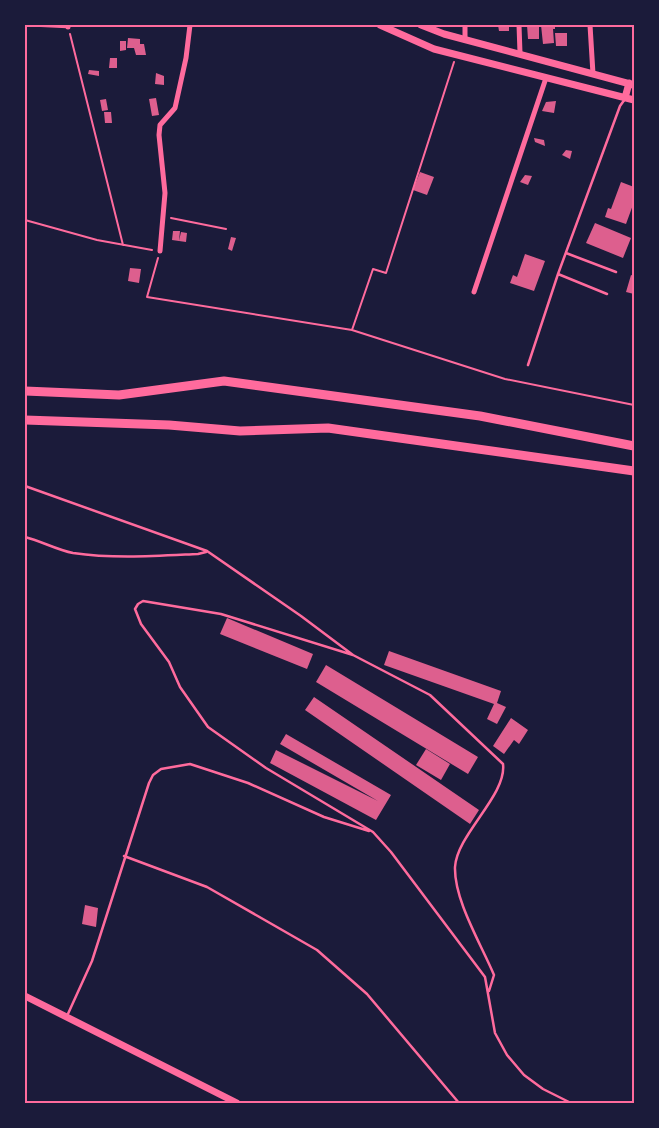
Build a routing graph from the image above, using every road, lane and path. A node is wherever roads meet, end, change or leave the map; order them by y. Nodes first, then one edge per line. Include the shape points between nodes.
1 (25, 25) edge
2 (190, 25) edge
3 (380, 25) edge
4 (421, 25) edge
5 (465, 25) edge
6 (519, 25) edge
7 (590, 25) edge
8 (68, 26) edge
9 (465, 40) junction
10 (520, 53) junction
11 (456, 55) junction
12 (593, 74) junction
13 (546, 78) junction
14 (631, 84) edge
15 (625, 98) junction
16 (634, 100) edge
17 (164, 216) junction
18 (25, 220) edge
19 (226, 229) dead end
20 (123, 245) junction
21 (160, 251) junction
22 (566, 253) junction
23 (616, 272) dead end
24 (558, 274) junction
25 (474, 292) dead end
26 (607, 294) dead end
27 (352, 330) junction
28 (528, 365) dead end
29 (25, 391) edge
30 (634, 406) edge
31 (25, 420) edge
32 (634, 446) edge
33 (634, 471) edge
34 (25, 486) edge
35 (25, 537) edge
36 (207, 551) junction
37 (353, 655) junction
38 (373, 832) junction
39 (124, 856) junction
40 (489, 991) junction
41 (25, 996) edge
42 (66, 1017) junction
43 (237, 1103) edge
44 (459, 1103) edge
45 (571, 1103) edge

1 - 8 lane
2 - 17 street via 175,108 160,125
3 - 11 street
4 - 9 street
5 - 9 street
6 - 10 street
7 - 12 street
8 - 20 path
9 - 10 street
10 - 12 street
11 - 13 street
11 - 27 path via 386,273 373,269
12 - 14 street
13 - 15 street
13 - 25 street
14 - 15 street
15 - 16 street
15 - 22 lane
17 - 19 path
17 - 21 street
18 - 20 path
20 - 21 path
21 - 27 path via 147,297
22 - 23 lane
22 - 24 lane
24 - 26 lane
24 - 28 lane
27 - 30 path via 505,380
29 - 32 highway via 119,395 224,381 480,416
31 - 33 highway via 240,431 328,428
34 - 36 lane
35 - 36 lane via 71,552 110,557
36 - 37 lane
37 - 38 lane via 221,614 143,601 135,609 141,624 169,662 180,687 208,727 266,768
37 - 40 lane via 430,695 503,764 504,772 457,854 455,868 458,893 494,975
38 - 39 lane via 324,817 248,783 190,764 171,766 153,775
38 - 40 lane via 485,977
39 - 42 lane via 92,961
39 - 44 lane via 207,887 317,950 367,994
40 - 45 lane via 495,1033 507,1055 524,1075 542,1089
41 - 42 street
42 - 43 street

